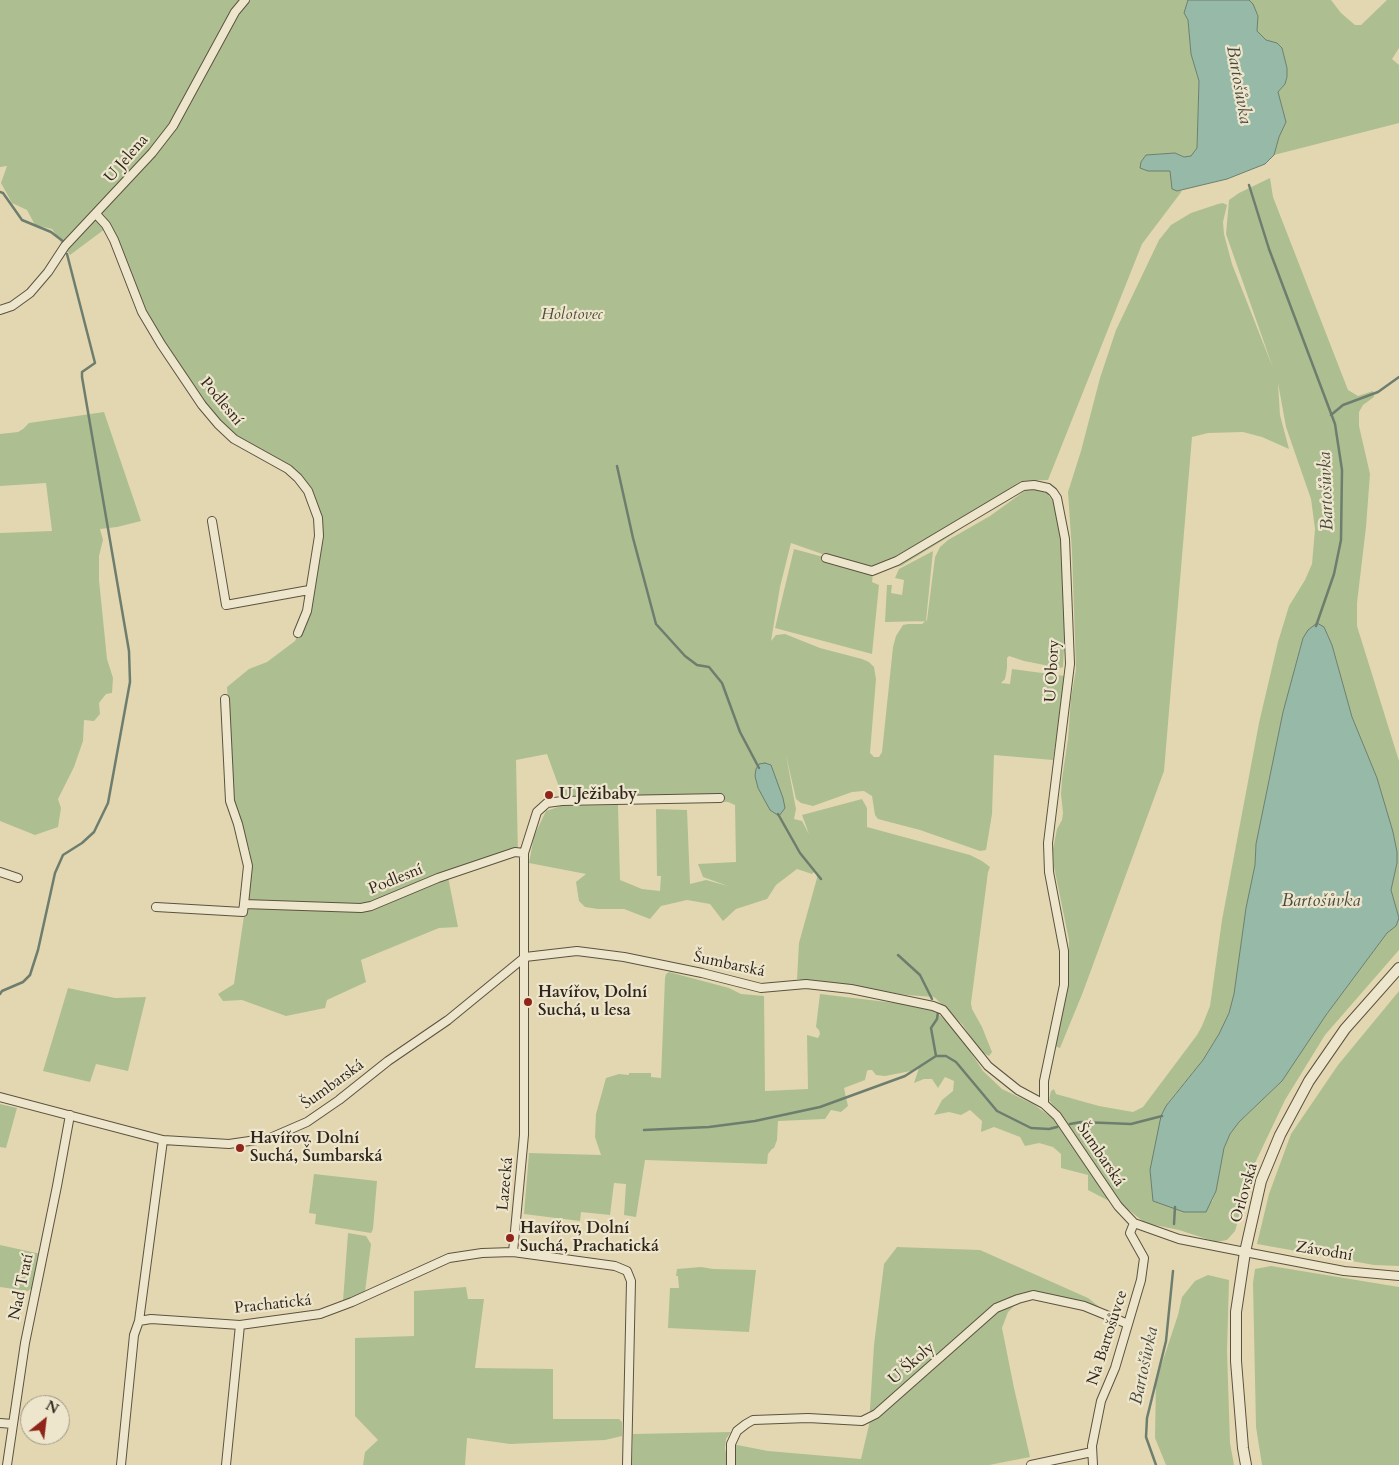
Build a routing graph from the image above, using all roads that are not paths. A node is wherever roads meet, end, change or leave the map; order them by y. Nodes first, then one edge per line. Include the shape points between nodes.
1 (245, 0) edge
2 (96, 214) junction
3 (0, 310) edge
4 (212, 521) dead end
5 (826, 558) dead end
6 (309, 590) junction
7 (298, 633) dead end
8 (225, 699) dead end
9 (720, 798) dead end
10 (524, 853) junction
11 (0, 872) edge
12 (18, 878) dead end
13 (244, 904) junction
14 (156, 907) dead end
15 (525, 957) junction
16 (1399, 968) edge
17 (0, 1097) edge
18 (1044, 1104) junction
19 (70, 1115) junction
20 (163, 1140) junction
21 (1134, 1223) junction
22 (513, 1252) junction
23 (1244, 1252) junction
24 (1399, 1276) edge
25 (139, 1321) junction
26 (1128, 1324) junction
27 (240, 1325) junction
28 (0, 1423) edge
29 (13, 1424) junction
30 (1092, 1452) junction
31 (8, 1465) edge
32 (121, 1465) edge
33 (226, 1465) edge
34 (627, 1465) edge
35 (731, 1465) edge
36 (1031, 1465) edge
37 (1093, 1465) edge
38 (1246, 1465) edge

1 - 2 street, U Jelena via 235,12 172,126 152,153
2 - 3 street, U Jelena via 65,246 30,293
2 - 6 street, Podlesní via 114,240 142,312 202,404 234,438 288,469 308,491 318,518 319,536
4 - 6 street via 226,605
5 - 18 street, U Obory via 872,571 897,561 1023,486 1048,488 1057,498 1065,539 1070,664 1048,842 1049,872 1064,951 1064,985 1044,1081
6 - 7 street, Podlesní
8 - 13 street via 230,801 248,866
9 - 10 street, Lazecká via 546,803 537,812
10 - 13 street, Podlesní via 515,852 361,908
10 - 15 street, Lazecká
11 - 12 street
13 - 14 street, Podlesní via 243,912
15 - 18 street, Šumbarská via 577,951 624,956 760,988 806,984 933,1006 943,1010 988,1066 1018,1090
15 - 20 street, Šumbarská via 448,1020 307,1122 270,1138 229,1144
15 - 22 street, Lazecká via 524,1135
16 - 23 street, Orlovská via 1345,1029 1309,1081 1280,1134 1261,1181
17 - 19 street, Šumbarská
18 - 21 street, Šumbarská via 1057,1116 1118,1206
19 - 20 street, Šumbarská
19 - 29 street, Nad Tratí via 25,1343
20 - 25 street
21 - 23 street, Šumbarská via 1179,1239
21 - 26 street, Na Bartošůvce via 1130,1233 1144,1258
22 - 27 street, Prachatická via 449,1258 320,1314
22 - 34 street via 614,1266 627,1271 631,1281
23 - 24 street, Závodní via 1344,1271
23 - 38 street, Orlovská via 1236,1312 1236,1351
25 - 27 street, Prachatická via 152,1319
25 - 32 street via 134,1335
26 - 30 street, Na Bartošůvce via 1101,1401
26 - 35 street, U Školy via 1084,1306 1033,1295 1018,1300 996,1308 876,1414 862,1420 808,1418 753,1420 746,1424 731,1444
27 - 33 street
28 - 29 street
29 - 31 street, Nad Tratí
30 - 36 street
30 - 37 street, Na Bartošůvce

